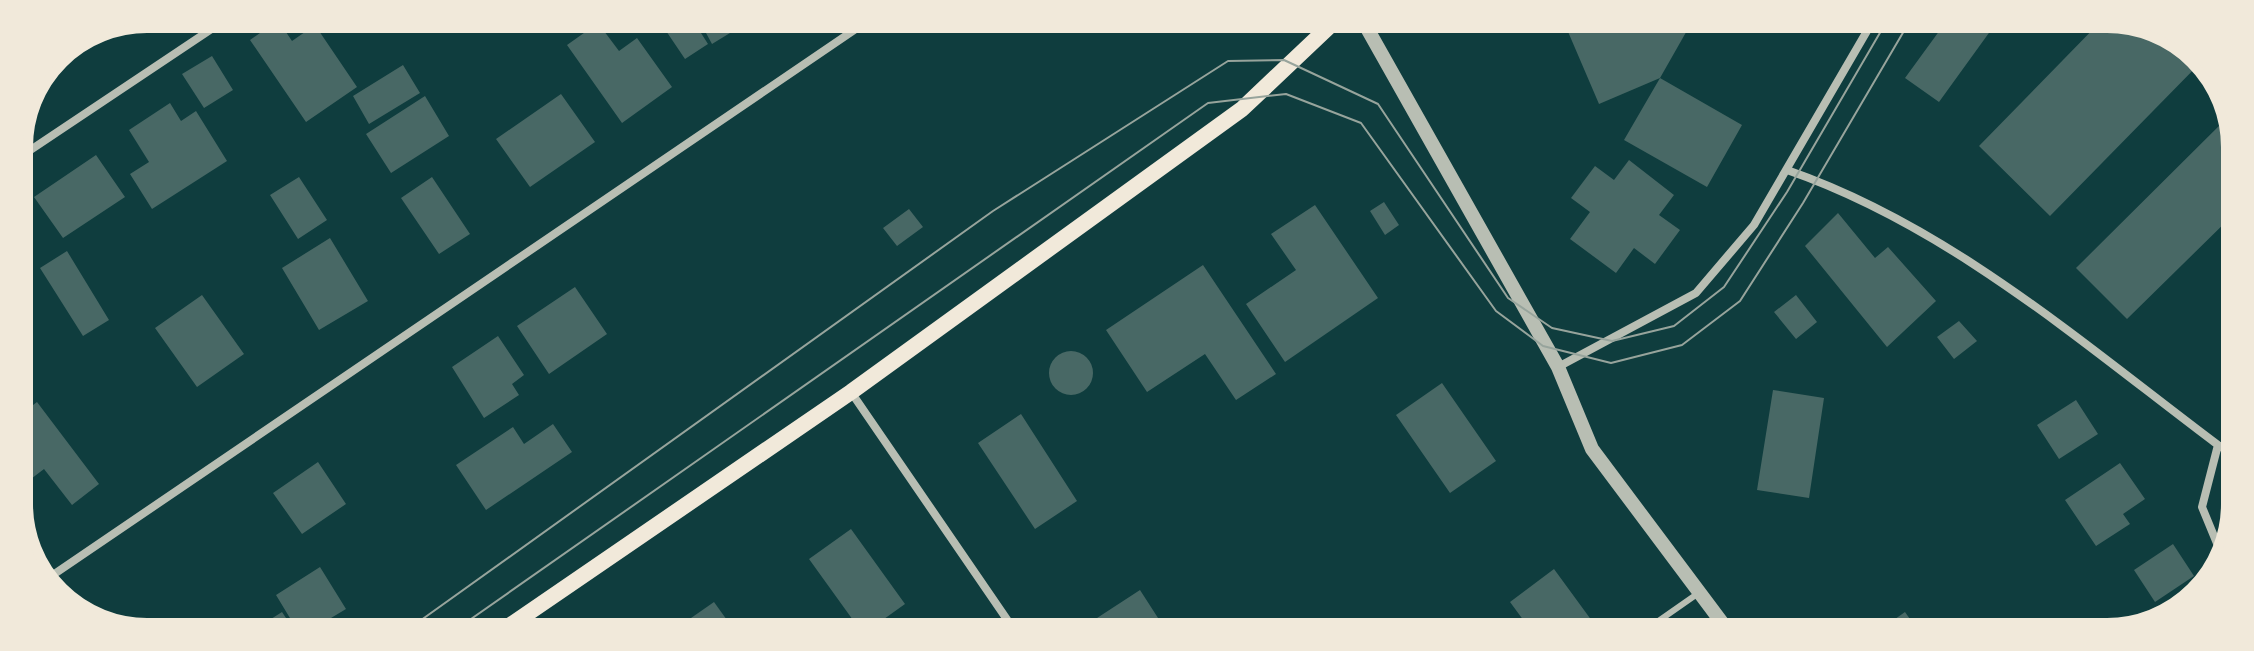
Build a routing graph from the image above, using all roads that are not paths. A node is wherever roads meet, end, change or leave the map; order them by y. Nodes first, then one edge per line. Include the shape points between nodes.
1 (213, 28) edge
2 (857, 28) edge
3 (1328, 28) edge
4 (1367, 28) edge
5 (1869, 28) edge
6 (28, 152) edge
7 (1787, 170) junction
8 (1558, 367) junction
9 (851, 392) junction
10 (2218, 445) junction
11 (2226, 449) edge
12 (2218, 546) edge
13 (52, 575) edge
14 (1701, 592) junction
15 (525, 615) junction
16 (513, 623) edge
17 (531, 623) edge
18 (1009, 623) edge
19 (1656, 623) edge
20 (1723, 623) edge

1 - 6 street
2 - 13 street
3 - 9 main road via 1242,109
4 - 8 street
5 - 7 street
7 - 8 street via 1754,225 1696,293
7 - 10 street via 1847,191 1990,273
8 - 14 street via 1592,449
9 - 15 main road
9 - 18 street
10 - 11 street
10 - 12 street via 2202,507
14 - 19 lane
14 - 20 street
15 - 16 main road
15 - 17 street

